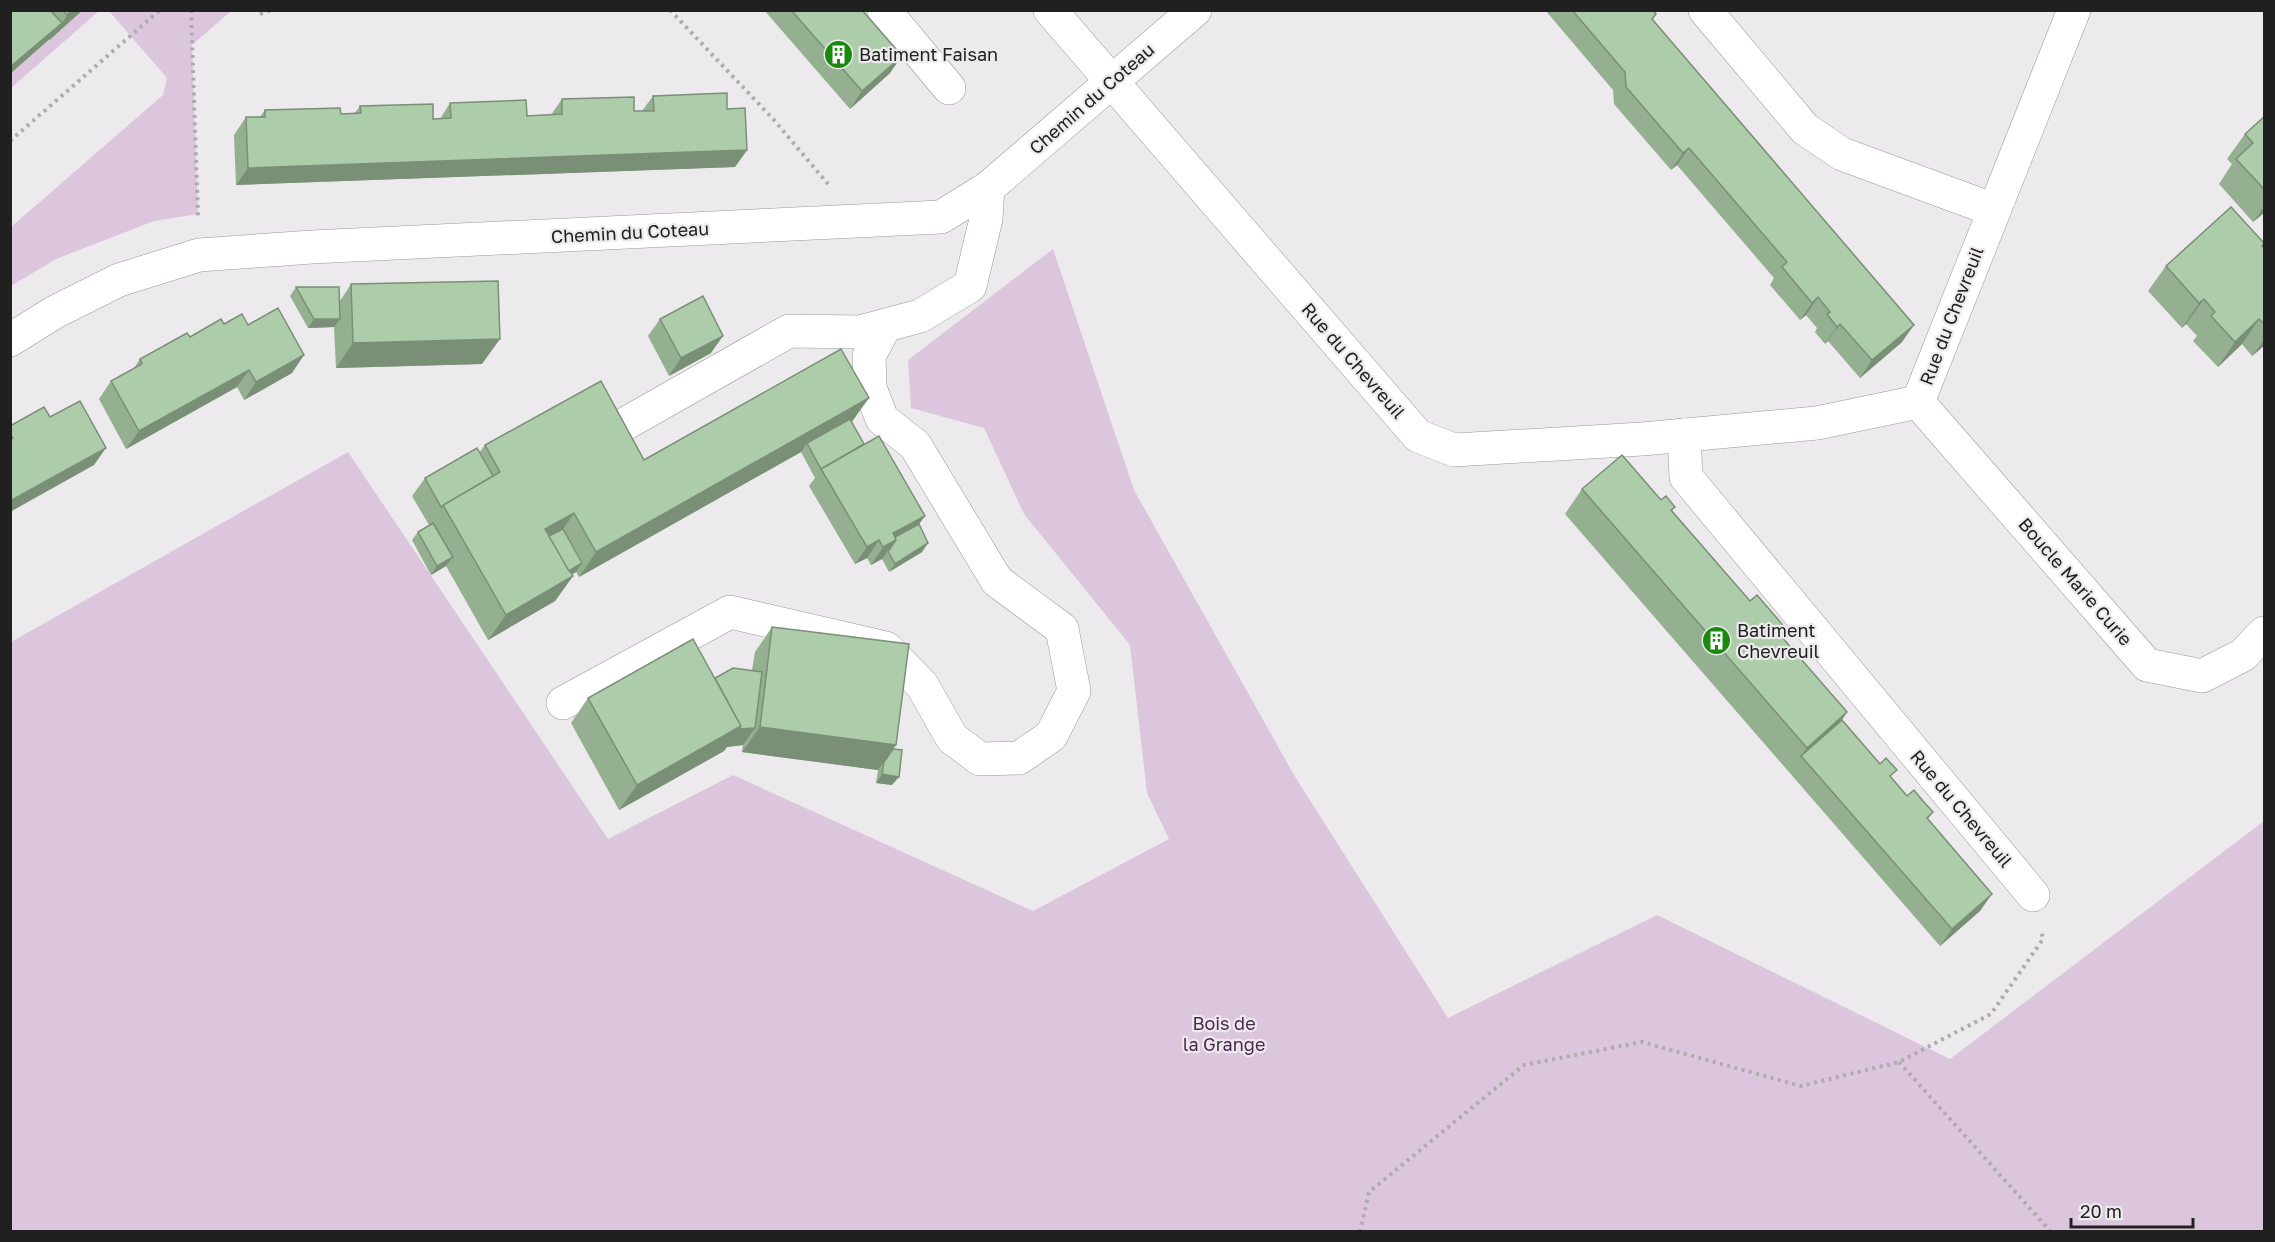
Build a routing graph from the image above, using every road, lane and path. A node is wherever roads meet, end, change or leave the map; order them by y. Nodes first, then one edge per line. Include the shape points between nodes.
1 (160, 10) edge
2 (191, 10) edge
3 (271, 10) edge
4 (670, 10) edge
5 (884, 10) edge
6 (1050, 10) edge
7 (1195, 10) edge
8 (1705, 10) edge
9 (2074, 10) edge
10 (260, 14) dead end
11 (1112, 81) junction
12 (949, 87) dead end
13 (10, 141) edge
14 (831, 188) dead end
15 (988, 188) junction
16 (1994, 210) junction
17 (198, 222) dead end
18 (885, 326) junction
19 (10, 340) edge
20 (1918, 402) junction
21 (623, 425) edge
22 (1684, 435) junction
23 (2264, 635) edge
24 (563, 703) dead end
25 (2033, 895) joint
26 (1899, 1062) junction
27 (1360, 1232) edge
28 (2051, 1232) edge

1 - 13 path
2 - 17 path
3 - 10 path
4 - 14 path via 774,120
5 - 12 street
6 - 11 street, Rue du Chevreuil
7 - 11 street, Chemin du Coteau
8 - 16 street via 1806,129 1842,154
9 - 16 street, Rue du Chevreuil
11 - 15 street, Chemin du Coteau
11 - 22 street, Rue du Chevreuil via 1418,436 1454,450
15 - 18 street via 986,219 970,286 920,316
15 - 19 street, Chemin du Coteau via 941,217 199,255 119,280
16 - 20 street, Rue du Chevreuil
18 - 21 street via 861,332 789,331
18 - 24 street via 869,357 870,388 882,419 915,444 997,581 1062,628 1074,691 1051,736 1019,758 980,759 952,738 922,685 886,648 730,612
20 - 22 street, Rue du Chevreuil via 1817,423
20 - 23 street, Boucle Marie Curie via 2147,664 2202,676 2243,655
22 - 25 street, Rue du Chevreuil via 1686,477
25 - 26 path via 2043,939 1991,1014
26 - 27 path via 1802,1086 1642,1042 1524,1065 1369,1192
26 - 28 path

